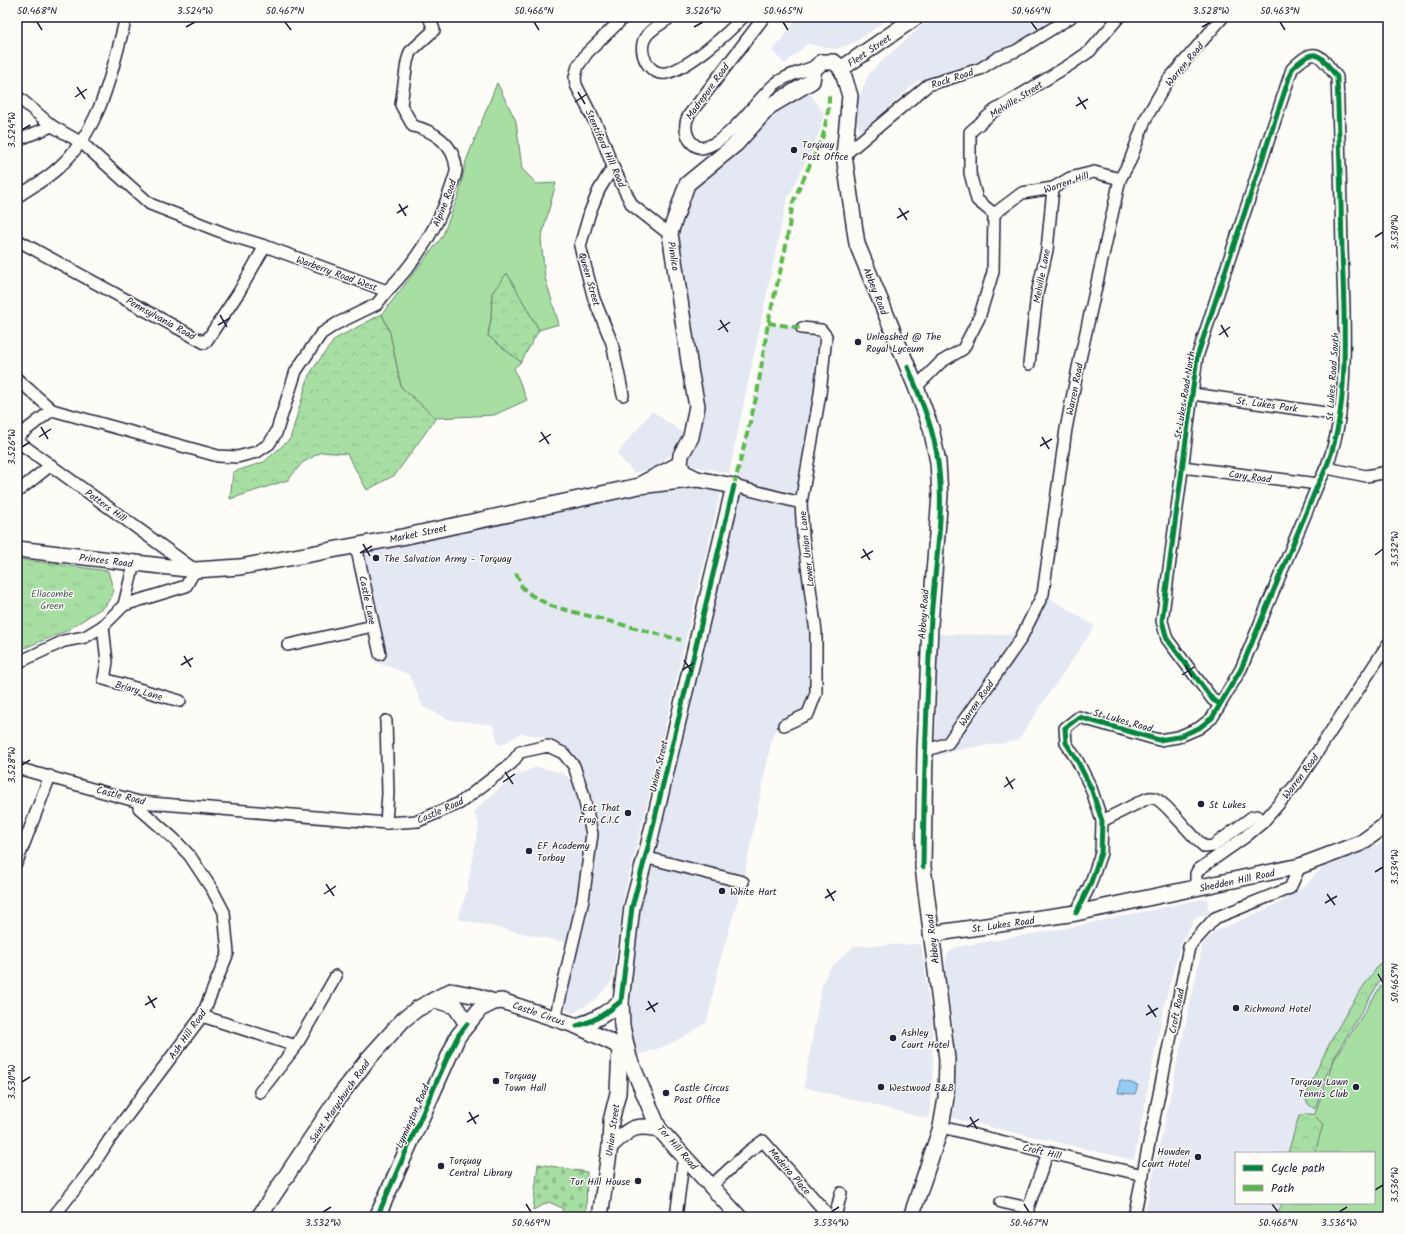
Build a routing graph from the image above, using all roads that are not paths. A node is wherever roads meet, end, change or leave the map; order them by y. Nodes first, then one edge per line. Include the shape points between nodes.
1 (126, 17) edge
2 (429, 17) edge
3 (624, 17) edge
4 (671, 17) edge
5 (743, 17) edge
6 (764, 17) edge
7 (916, 17) edge
8 (1071, 17) edge
9 (1119, 17) edge
10 (1224, 17) edge
11 (1321, 56) joint
12 (842, 71) junction
13 (813, 77) junction
14 (17, 96) edge
15 (52, 126) junction
16 (17, 138) edge
17 (82, 143) junction
18 (844, 155) junction
19 (613, 167) junction
20 (1120, 179) junction
21 (1053, 188) junction
22 (17, 197) edge
23 (994, 214) junction
24 (670, 233) junction
25 (17, 240) edge
26 (264, 246) junction
27 (387, 291) junction
28 (802, 328) dead end
29 (1029, 364) dead end
30 (17, 379) edge
31 (916, 387) junction
32 (1193, 394) junction
33 (623, 395) dead end
34 (52, 410) junction
35 (1340, 415) junction
36 (17, 437) edge
37 (17, 441) edge
38 (680, 464) junction
39 (51, 465) junction
40 (1182, 467) junction
41 (1327, 468) junction
42 (1388, 472) edge
43 (697, 479) junction
44 (1318, 484) junction
45 (639, 486) junction
46 (734, 486) junction
47 (17, 492) edge
48 (801, 503) junction
49 (356, 546) junction
50 (17, 548) edge
51 (134, 564) junction
52 (195, 570) junction
53 (124, 605) junction
54 (102, 626) junction
55 (373, 626) junction
56 (1388, 644) edge
57 (288, 645) dead end
58 (380, 654) dead end
59 (17, 663) edge
60 (180, 701) dead end
61 (1220, 704) junction
62 (386, 721) dead end
63 (784, 725) dead end
64 (925, 751) junction
65 (17, 768) edge
66 (50, 776) junction
67 (139, 802) junction
68 (1388, 821) edge
69 (1102, 822) junction
70 (1262, 822) junction
71 (386, 824) junction
72 (644, 857) junction
73 (18, 859) edge
74 (1300, 866) junction
75 (743, 882) dead end
76 (1196, 888) junction
77 (1076, 913) junction
78 (931, 934) junction
79 (336, 976) dead end
80 (435, 1000) junction
81 (621, 1001) junction
82 (494, 1002) junction
83 (202, 1016) junction
84 (555, 1019) junction
85 (467, 1024) junction
86 (577, 1026) junction
87 (296, 1046) junction
88 (621, 1050) junction
89 (260, 1092) dead end
90 (941, 1127) junction
91 (659, 1129) junction
92 (610, 1146) junction
93 (1048, 1152) junction
94 (684, 1155) junction
95 (1143, 1175) junction
96 (712, 1186) junction
97 (841, 1193) dead end
98 (1001, 1202) dead end
99 (1028, 1213) edge
100 (53, 1217) edge
101 (259, 1217) edge
102 (377, 1217) edge
103 (600, 1217) edge
104 (676, 1217) edge
105 (739, 1217) edge
106 (830, 1217) edge
107 (835, 1217) edge
108 (911, 1217) edge
109 (1134, 1217) edge

1 - 17 street via 98,114
2 - 27 street, Alpine Road via 434,30 410,52 401,105 413,126 426,129 442,139 457,168 447,201 429,240
3 - 19 street, Stentiford Hill Road via 587,53 578,66 575,77 576,85 599,130
4 - 5 street via 644,40 645,58 657,72 668,72 711,47
6 - 13 street, Madrepore Road via 689,115 685,128 694,145 702,148 727,134 774,85 791,76
7 - 12 street, Fleet Street
8 - 18 street, Rock Road via 1016,51 999,57 980,69 928,85
9 - 23 street, Melville Street via 1090,51 994,111 970,132 970,173 977,200
10 - 20 street, Warren Road via 1168,80 1145,120 1130,161
11 - 32 street, St Lukes Road North via 1305,56 1292,69 1197,357
11 - 35 street, St Lukes Road South via 1337,77 1344,337
12 - 13 street, Pimlico via 837,64 822,62
12 - 18 street, Abbey Road via 850,96
13 - 24 street, Pimlico via 770,106 736,144 687,184
14 - 15 street, Warberry Road West
15 - 16 street
15 - 17 street, Warberry Road West
17 - 22 street via 57,170
17 - 26 street, Warberry Road West via 150,204
18 - 31 street, Abbey Road via 857,244
19 - 24 street, Stentiford Hill Road via 632,205
19 - 33 street, Queen Street via 593,204 580,246 592,292 612,343
20 - 21 street, Warren Hill via 1094,172 1070,178
20 - 64 street, Warren Road via 1078,368 1043,594 1020,640 948,743
21 - 23 street, Warren Hill via 1022,193
21 - 29 street, Melville Lane via 1047,250 1037,294
23 - 31 street via 993,272 979,318 963,349 941,362
24 - 38 street, Pimlico via 697,406 691,437 681,455
25 - 26 street, Pennsylvania Road via 205,343 239,292
26 - 27 street, Warberry Road West
27 - 34 street, Warberry Road West via 377,304 321,334 296,371 276,433 269,444 257,452 237,457 218,456
28 - 48 street, Lower Union Lane via 821,330 826,336 820,394
30 - 34 street
31 - 64 street, Abbey Road via 931,428 938,462 940,495 930,625
32 - 35 street, St. Lukes Park
32 - 40 street, St Lukes Road North
34 - 36 street
35 - 41 street, St Lukes Road South
37 - 39 street, Potters Hill
38 - 43 street via 683,472
38 - 45 street, Market Street
39 - 47 street
39 - 52 street, Potters Hill
40 - 44 street, Cary Road
40 - 61 street, St Lukes Road North via 1162,621 1167,639 1213,700
41 - 42 street via 1366,476
41 - 44 street, St Lukes Road South
43 - 45 street, Market Street
43 - 46 street, Market Street
44 - 61 street, St Lukes Road South via 1241,669
45 - 49 street, Market Street
46 - 48 street, Market Street
46 - 72 street, Union Street
48 - 63 street, Lower Union Lane via 816,632 816,693 808,714
49 - 52 street, Market Street via 240,567
49 - 55 street, Castle Lane
50 - 51 street, Princes Road
51 - 52 street, Princes Road
51 - 53 street
52 - 53 street via 186,586
53 - 54 street
54 - 59 street via 85,637 64,641
54 - 60 street, Briary Lane via 107,662 104,679
55 - 57 street
55 - 58 street, Castle Lane
56 - 70 street, Warren Road via 1297,783
61 - 69 street, St Lukes Road via 1212,718 1200,728 1178,737 1159,740 1079,717 1065,728 1066,743 1091,788
62 - 71 street
64 - 78 street, Abbey Road via 924,867
65 - 66 street, Castle Road
66 - 67 street, Castle Road
66 - 73 street
67 - 71 street, Castle Road
67 - 83 street, Ash Hill Road via 139,808 190,856 224,912 228,953
68 - 74 street, Shedden Hill Road via 1361,842
69 - 70 street via 1146,799 1153,798 1162,802 1197,842 1205,847 1213,846 1252,817 1257,816
69 - 77 street, St Lukes Road via 1101,853 1090,885
70 - 76 street, Warren Road via 1198,870
71 - 84 street, Castle Road via 418,821 460,803 512,763 520,752 548,746 563,753 574,766 584,794 592,834 583,900
72 - 75 street
72 - 81 street, Union Street via 632,907
74 - 76 street, Shedden Hill Road
74 - 95 street, Croft Road via 1290,888 1215,918 1189,947
76 - 77 street, Shedden Hill Road
77 - 78 street, St. Lukes Road
78 - 90 street, Abbey Road via 947,1059 946,1098
79 - 87 street
80 - 82 street, Saint Marychurch Road via 451,991 471,994
80 - 85 street via 455,1006
80 - 101 street, Saint Marychurch Road via 403,1020 368,1059 338,1098
81 - 86 street via 592,1022
81 - 88 street, Union Street
82 - 84 street, Castle Circus via 502,1001
82 - 85 street via 480,1009
83 - 87 street
83 - 100 street, Ash Hill Road
84 - 86 street, Castle Circus
85 - 102 street, Lymington Road via 448,1056
86 - 88 street, Castle Circus
87 - 89 street
88 - 91 street, Tor Hill Road
88 - 92 street, Union Street
90 - 93 street, Croft Hill
90 - 108 street, Abbey Road
91 - 92 street via 643,1125 629,1130
91 - 94 street, Tor Hill Road
92 - 103 street, Union Street
93 - 95 street, Croft Hill
93 - 99 street
94 - 96 street, Tor Hill Road
94 - 104 street
95 - 109 street, Croft Road
96 - 105 street, Tor Hill Road
96 - 106 street, Madeira Place via 763,1141
97 - 107 street
98 - 99 street

